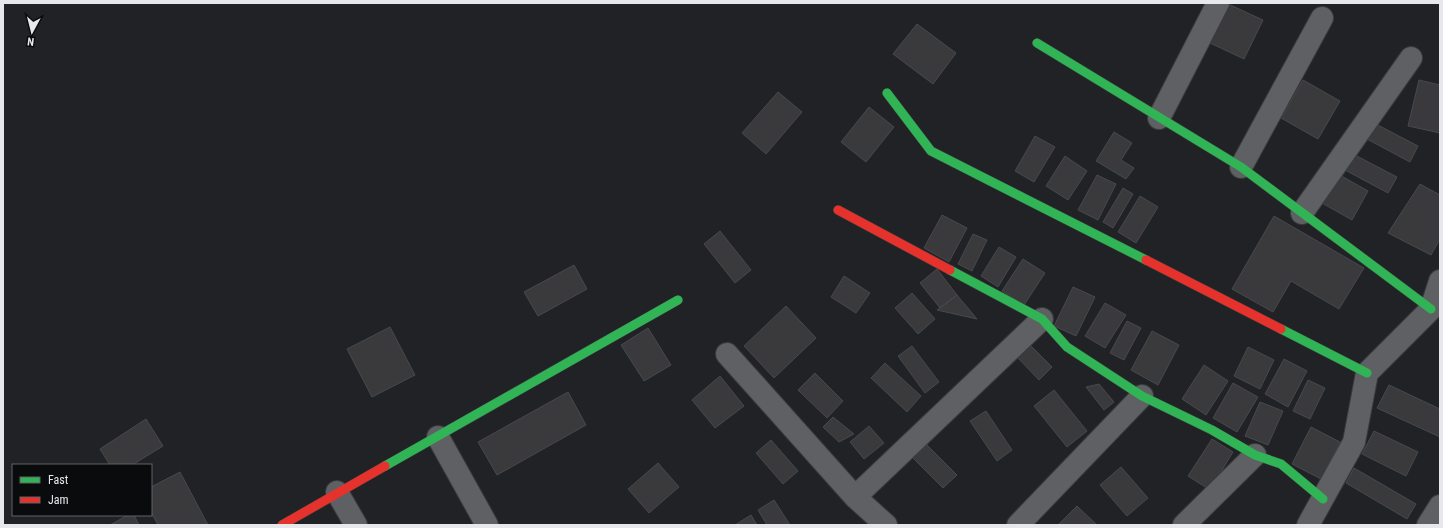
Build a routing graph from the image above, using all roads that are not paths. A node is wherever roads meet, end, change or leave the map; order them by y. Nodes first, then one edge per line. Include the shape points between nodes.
1 (1218, 3) edge
2 (1322, 18) dead end
3 (1037, 43) dead end
4 (1411, 58) dead end
5 (887, 93) dead end
6 (1160, 118) junction
7 (1241, 167) junction
8 (838, 210) dead end
9 (1302, 213) junction
10 (1440, 281) edge
11 (678, 300) dead end
12 (1431, 309) junction
13 (1042, 319) junction
14 (727, 354) dead end
15 (1367, 372) junction
16 (1142, 396) junction
17 (438, 437) junction
18 (1255, 455) junction
19 (337, 492) junction
20 (855, 497) junction
21 (1323, 499) junction
22 (1440, 506) edge
23 (282, 525) edge
24 (356, 525) edge
25 (487, 525) edge
26 (886, 525) edge
27 (1018, 525) edge
28 (1184, 525) edge
29 (1308, 525) edge
30 (1428, 525) edge

1 - 6 street
2 - 7 street
3 - 6 street
4 - 9 street
5 - 15 street via 931,151
6 - 7 street
7 - 9 street
8 - 13 street
9 - 12 street
10 - 12 street
11 - 17 street
12 - 15 street
13 - 16 street via 1067,347
13 - 20 street
14 - 20 street
15 - 21 street via 1354,442
16 - 18 street via 1212,430
16 - 27 street
17 - 19 street
17 - 25 street
18 - 21 street via 1281,464
18 - 28 street
19 - 23 street
19 - 24 street
20 - 26 street
21 - 29 street
22 - 30 street

